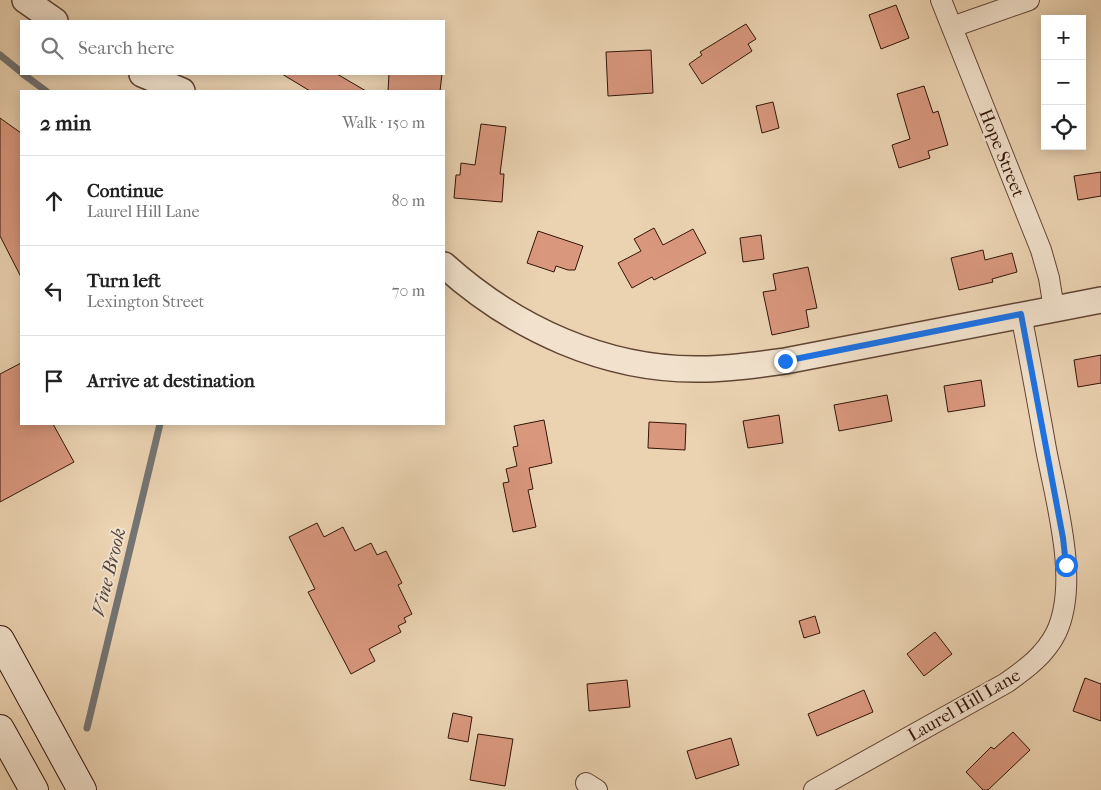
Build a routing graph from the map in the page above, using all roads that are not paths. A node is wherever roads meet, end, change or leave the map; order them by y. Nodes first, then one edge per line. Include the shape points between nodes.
1 (25, 0) edge
2 (941, 0) edge
3 (1029, 0) edge
4 (54, 20) edge
5 (952, 28) junction
6 (144, 75) edge
7 (180, 90) edge
8 (445, 266) edge
9 (1101, 300) edge
10 (1054, 308) junction
11 (1021, 314) junction
12 (0, 640) edge
13 (0, 729) edge
14 (34, 790) edge
15 (82, 790) edge
16 (814, 790) edge

1 - 4 street
2 - 5 street, Hope Street
3 - 5 street
5 - 10 street, Hope Street via 1040,250 1050,278
6 - 7 street
8 - 11 street via 496,307 546,334 615,359 670,368 709,369 767,364
9 - 10 street
10 - 11 street
11 - 16 street, Laurel Hill Lane via 1063,538 1066,588 1057,632 1040,656 1006,683
12 - 15 main road
13 - 14 main road

